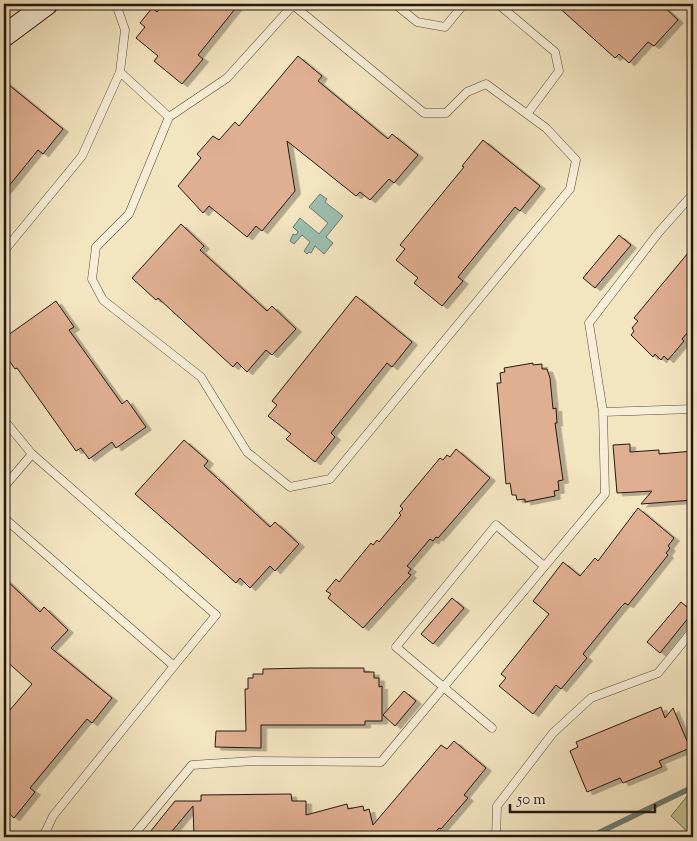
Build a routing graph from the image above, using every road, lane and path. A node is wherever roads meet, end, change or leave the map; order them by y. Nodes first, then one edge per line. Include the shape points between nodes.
1 (47, 4) edge
2 (116, 4) edge
3 (293, 4) edge
4 (395, 4) edge
5 (464, 4) edge
6 (498, 4) edge
7 (4, 36) edge
8 (120, 72) junction
9 (527, 114) junction
10 (169, 117) junction
11 (693, 194) edge
12 (4, 251) edge
13 (693, 408) edge
14 (603, 412) junction
15 (4, 420) edge
16 (32, 454) junction
17 (4, 487) edge
18 (4, 518) edge
19 (544, 566) junction
20 (693, 630) edge
21 (174, 666) junction
22 (443, 688) junction
23 (492, 728) dead end
24 (42, 837) edge
25 (132, 837) edge
26 (496, 837) edge

1 - 7 main road
2 - 8 lane via 125,30
3 - 9 lane via 424,113 446,114 467,92 486,84
3 - 10 lane via 227,78
4 - 5 lane via 416,22 445,27
6 - 9 lane via 555,52 559,71
8 - 10 lane
8 - 12 lane via 82,156
9 - 10 lane via 546,128 576,160 570,189 330,479 290,488 247,452 201,377 104,300 92,279 96,246 129,214
11 - 14 lane via 659,232 589,323
13 - 14 lane
14 - 19 lane via 605,494
15 - 16 lane
16 - 17 lane
16 - 21 lane via 216,615
18 - 21 lane
19 - 22 lane
19 - 22 lane via 496,524 396,647
20 - 26 lane via 658,673 591,698 553,733 498,806
21 - 24 lane via 54,816
22 - 23 lane
22 - 25 lane via 381,762 192,764

